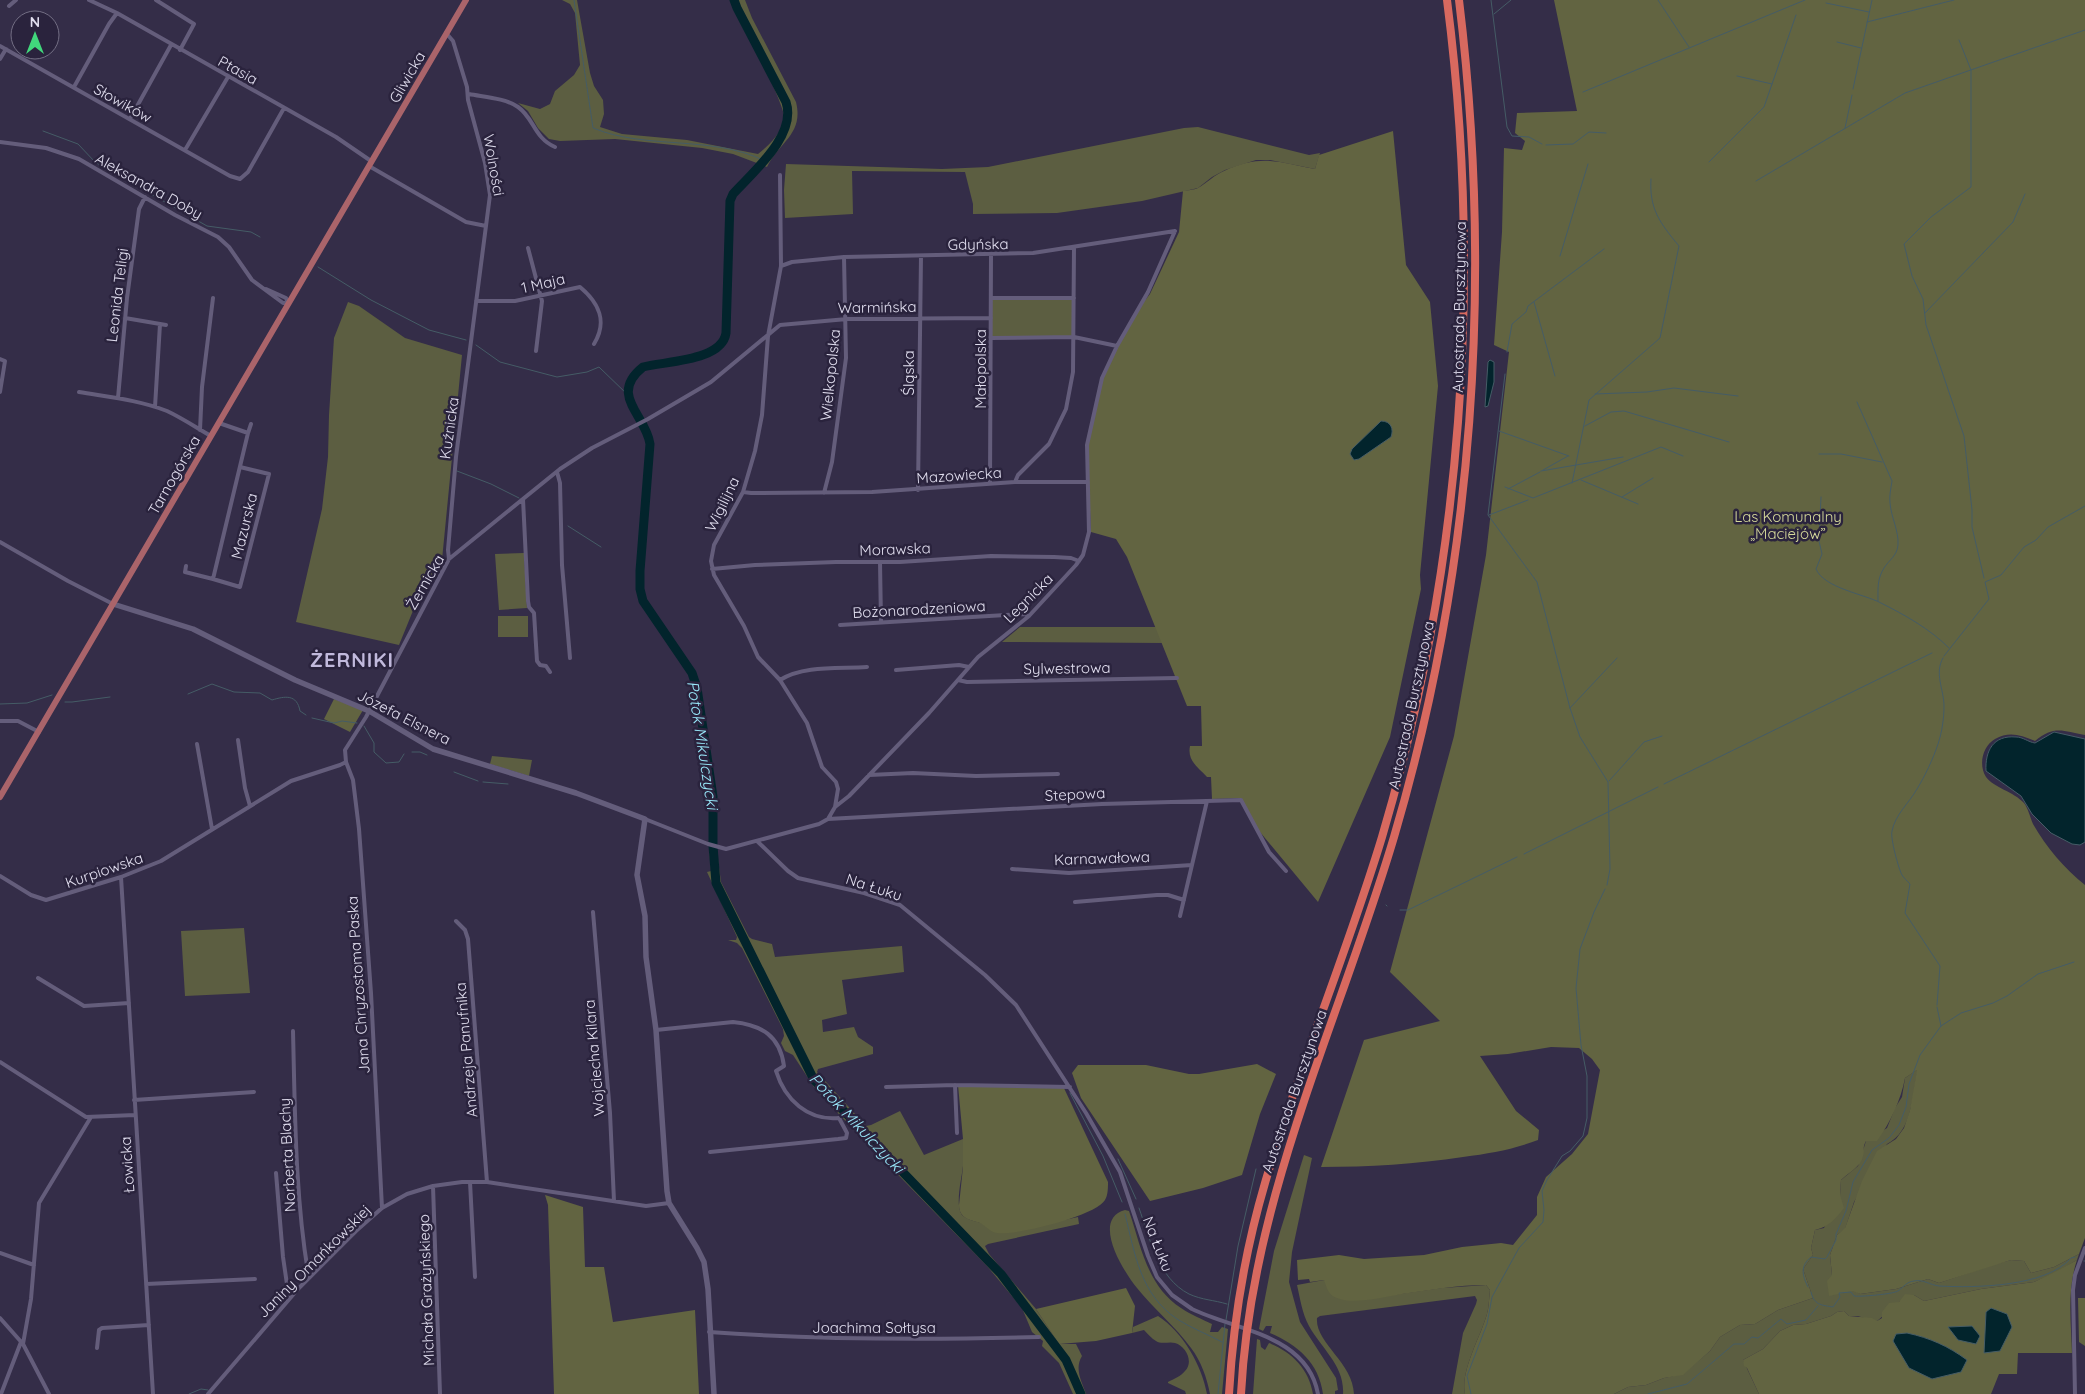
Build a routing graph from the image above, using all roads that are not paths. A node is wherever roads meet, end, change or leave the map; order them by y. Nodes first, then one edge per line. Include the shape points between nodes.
1 (16, 0) edge
2 (91, 0) edge
3 (156, 0) edge
4 (466, 0) edge
5 (1447, 0) edge
6 (1459, 0) edge
7 (10, 6) dead end
8 (118, 14) junction
9 (446, 33) junction
10 (171, 45) junction
11 (0, 46) edge
12 (6, 49) junction
13 (180, 50) junction
14 (0, 59) edge
15 (228, 77) junction
16 (74, 88) junction
17 (468, 94) junction
18 (284, 108) junction
19 (130, 119) junction
20 (0, 142) edge
21 (555, 146) dead end
22 (185, 150) junction
23 (370, 164) junction
24 (780, 175) dead end
25 (145, 197) junction
26 (486, 226) junction
27 (1176, 231) joint
28 (528, 248) dead end
29 (1074, 248) junction
30 (991, 255) junction
31 (921, 256) junction
32 (844, 257) junction
33 (781, 266) junction
34 (540, 296) junction
35 (213, 298) dead end
36 (991, 298) junction
37 (1074, 298) junction
38 (476, 301) junction
39 (288, 303) junction
40 (125, 318) junction
41 (919, 318) junction
42 (991, 318) junction
43 (847, 319) junction
44 (160, 324) junction
45 (166, 325) dead end
46 (768, 336) junction
47 (991, 338) junction
48 (1074, 338) junction
49 (594, 344) dead end
50 (1117, 346) junction
51 (536, 351) dead end
52 (0, 359) edge
53 (0, 392) edge
54 (79, 392) dead end
55 (118, 398) junction
56 (155, 407) junction
57 (219, 423) junction
58 (251, 424) dead end
59 (200, 430) junction
60 (248, 433) junction
61 (211, 436) junction
62 (240, 466) junction
63 (557, 472) junction
64 (1016, 482) junction
65 (1088, 482) junction
66 (990, 484) junction
67 (918, 490) junction
68 (743, 492) junction
69 (824, 493) junction
70 (523, 499) junction
71 (0, 542) edge
72 (449, 559) junction
73 (1079, 561) junction
74 (880, 562) junction
75 (186, 566) dead end
76 (712, 570) junction
77 (212, 579) junction
78 (113, 604) junction
79 (1029, 616) junction
80 (882, 622) junction
81 (840, 625) dead end
82 (570, 658) dead end
83 (867, 667) dead end
84 (969, 667) junction
85 (896, 670) dead end
86 (550, 672) dead end
87 (1177, 678) dead end
88 (780, 680) junction
89 (958, 680) junction
90 (369, 712) junction
91 (0, 721) edge
92 (38, 732) junction
93 (238, 740) dead end
94 (197, 744) dead end
95 (346, 762) junction
96 (1058, 774) dead end
97 (869, 775) junction
98 (0, 797) edge
99 (1207, 801) junction
100 (250, 806) junction
101 (835, 807) junction
102 (645, 819) junction
103 (828, 820) junction
104 (212, 829) junction
105 (757, 841) junction
106 (1192, 865) junction
107 (1012, 869) dead end
108 (1286, 871) dead end
109 (0, 876) edge
110 (121, 877) junction
111 (1184, 900) junction
112 (1075, 902) dead end
113 (593, 912) dead end
114 (1180, 916) dead end
115 (456, 921) dead end
116 (38, 978) dead end
117 (129, 1003) junction
118 (656, 1030) junction
119 (293, 1031) dead end
120 (0, 1062) edge
121 (955, 1085) junction
122 (886, 1087) dead end
123 (1070, 1087) junction
124 (254, 1092) dead end
125 (134, 1100) junction
126 (135, 1115) junction
127 (91, 1117) junction
128 (957, 1133) dead end
129 (710, 1152) dead end
130 (276, 1173) dead end
131 (470, 1182) junction
132 (487, 1182) junction
133 (433, 1186) junction
134 (614, 1201) junction
135 (669, 1203) junction
136 (382, 1208) junction
137 (2085, 1248) edge
138 (0, 1253) edge
139 (34, 1265) junction
140 (475, 1277) dead end
141 (309, 1278) junction
142 (255, 1279) dead end
143 (146, 1284) junction
144 (289, 1298) junction
145 (0, 1318) edge
146 (149, 1325) junction
147 (709, 1332) junction
148 (1039, 1337) dead end
149 (22, 1343) junction
150 (97, 1348) dead end
151 (1, 1394) edge
152 (49, 1394) edge
153 (153, 1394) edge
154 (208, 1394) edge
155 (440, 1394) edge
156 (714, 1394) edge
157 (1229, 1394) edge
158 (1241, 1394) edge
159 (1318, 1394) edge
160 (2075, 1394) edge

1 - 7 street
2 - 8 street, Ptasia
3 - 13 street via 194,24
4 - 9 main road, Gliwicka
5 - 157 highway, Autostrada Bursztynowa via 1463,210 1463,315 1459,405 1439,583 1419,690 1389,813 1265,1185 1241,1291
6 - 158 highway, Autostrada Bursztynowa via 1470,115 1476,282 1472,390 1448,594 1430,692 1400,817 1276,1187 1252,1292
8 - 10 street, Ptasia
8 - 16 street via 109,24
9 - 17 street, Wolności via 453,40
9 - 23 main road, Gliwicka
10 - 13 street, Ptasia
10 - 19 street
11 - 12 street, Słowików
12 - 14 street
12 - 16 street, Słowików
13 - 15 street, Ptasia
15 - 18 street, Ptasia
15 - 22 street
16 - 19 street, Słowików
17 - 21 street via 518,107 538,134
17 - 26 street, Wolności via 490,195
18 - 22 street, Słowików via 248,172 240,179
18 - 23 street, Ptasia via 360,152
19 - 22 street, Słowików
20 - 25 street, Aleksandra Doby via 46,148 68,155
23 - 26 street, Ptasia via 428,202 466,222
23 - 39 main road, Tarnogórska
24 - 33 street, Wigilijna
25 - 39 street, Aleksandra Doby via 218,237 252,280 286,298
25 - 40 street, Leonida Teligi via 139,209
26 - 38 street, Wolności
27 - 29 street, Gdyńska
27 - 50 street, Legnicka via 1141,305
28 - 34 street
29 - 30 street, Gdyńska
29 - 37 street, Mazowiecka
30 - 31 street, Gdyńska
30 - 36 street, Małopolska
31 - 32 street, Gdyńska
31 - 41 street, Śląska
32 - 33 street, Gdyńska
32 - 43 street, Wielkopolska
33 - 46 street, Wigilijna
34 - 38 street, 1 Maja via 502,302
34 - 49 street, 1 Maja via 574,287 580,287 587,293 597,307 602,326
34 - 51 street
35 - 59 street
36 - 37 street
36 - 42 street, Małopolska
37 - 48 street, Mazowiecka
38 - 72 street, Kuźnicka via 456,457
39 - 57 main road, Tarnogórska
40 - 44 street
40 - 55 street, Leonida Teligi
41 - 42 street, Warmińska
41 - 43 street, Warmińska
41 - 67 street, Śląska
42 - 47 street, Małopolska
43 - 46 street, Warmińska via 780,325
43 - 69 street, Wielkopolska via 845,367 832,462
44 - 45 street
44 - 56 street
46 - 63 street, Żernicka via 711,382 592,448
46 - 68 street, Wigilijna via 762,415
47 - 48 street
47 - 66 street, Małopolska
48 - 50 street
48 - 64 street, Mazowiecka via 1073,372 1066,409 1048,444 1018,475
50 - 65 street, Legnicka via 1102,378 1087,445
52 - 53 street via 5,361
54 - 55 street
55 - 56 street
56 - 59 street
57 - 60 street
57 - 61 main road, Tarnogórska
58 - 60 street, Mazurska
59 - 61 street
60 - 62 street, Mazurska
61 - 78 main road, Tarnogórska
62 - 77 street, Mazurska
62 - 77 street, Mazurska via 269,474 240,587
63 - 70 street, Żernicka
63 - 82 street
64 - 65 street
64 - 66 street, Mazowiecka
65 - 73 street, Legnicka via 1089,532
66 - 67 street, Mazowiecka
67 - 69 street, Mazowiecka
68 - 69 street, Mazowiecka
68 - 76 street, Wigilijna via 714,544
70 - 72 street, Żernicka
70 - 86 street via 528,601 534,613 537,660
71 - 78 street
72 - 90 street, Żernicka
73 - 74 street, Morawska via 1054,556 991,556
73 - 79 street, Legnicka
74 - 76 street, Morawska via 755,565
74 - 80 street
75 - 77 street, Mazurska via 184,572
76 - 88 street via 758,657
78 - 90 street, Józefa Elsnera via 193,629 295,680
78 - 92 main road, Tarnogórska
79 - 80 street, Bożonarodzeniowa
79 - 84 street, Legnicka
80 - 81 street, Bożonarodzeniowa
83 - 88 street via 803,671
84 - 85 street
84 - 89 street, Legnicka
87 - 89 street, Sylwestrowa
88 - 101 street via 807,723 822,767 836,782
89 - 97 street, Legnicka
90 - 95 street via 345,750
90 - 102 street, Józefa Elsnera via 433,748 582,794
91 - 92 street via 18,721
92 - 98 main road, Tarnogórska
93 - 100 street
94 - 104 street
95 - 100 street, Kurpiowska via 290,782
95 - 136 street, Jana Chryzostoma Paska via 353,780 359,829
96 - 97 street
97 - 101 street, Legnicka
99 - 103 street, Stepowa
99 - 106 street
99 - 108 street, Stepowa via 1241,800 1269,852
100 - 104 street, Kurpiowska
101 - 103 street, Legnicka
102 - 105 street, Józefa Elsnera via 718,848 740,847
102 - 118 street via 637,875 645,916 646,957
103 - 105 street
104 - 110 street, Kurpiowska via 161,861
105 - 123 street, Na Łuku via 798,878 882,898 912,913 1016,1005
106 - 107 street, Karnawałowa via 1069,873
106 - 111 street
109 - 110 street, Kurpiowska via 31,895 46,900
110 - 117 street, Łowicka
111 - 112 street via 1157,895
111 - 114 street
113 - 134 street, Wojciecha Kilara
115 - 132 street, Andrzeja Panufnika via 468,939
116 - 117 street via 84,1006
117 - 125 street, Łowicka
118 - 129 street via 733,1022 763,1030 780,1049 784,1066 776,1071 793,1102 816,1117 839,1118 847,1133 846,1138
118 - 135 street
119 - 141 street, Norberta Blachy via 297,1154
120 - 127 street via 86,1117
121 - 122 street
121 - 123 street
121 - 128 street
123 - 159 street, Na Łuku via 1120,1172 1157,1276 1179,1301 1214,1319 1288,1347 1301,1358 1314,1378
124 - 125 street
125 - 126 street, Łowicka
126 - 127 street
126 - 143 street, Łowicka
127 - 139 street via 39,1203
130 - 144 street
131 - 132 street, Janiny Omańkowskiej
131 - 133 street, Janiny Omańkowskiej
131 - 140 street
132 - 134 street, Janiny Omańkowskiej
133 - 136 street, Janiny Omańkowskiej via 407,1194
133 - 155 street, Michała Grażyńskiego
134 - 135 street, Janiny Omańkowskiej via 646,1206
135 - 147 street via 704,1262
136 - 141 street, Janiny Omańkowskiej
137 - 160 street via 2073,1290
138 - 139 street
139 - 149 street
141 - 144 street, Janiny Omańkowskiej
142 - 143 street
143 - 146 street, Łowicka
144 - 154 street, Janiny Omańkowskiej
145 - 149 street
146 - 150 street via 102,1328 98,1330
146 - 153 street, Łowicka
147 - 148 street, Joachima Sołtysa via 806,1338
147 - 156 street
149 - 151 street
149 - 152 street

